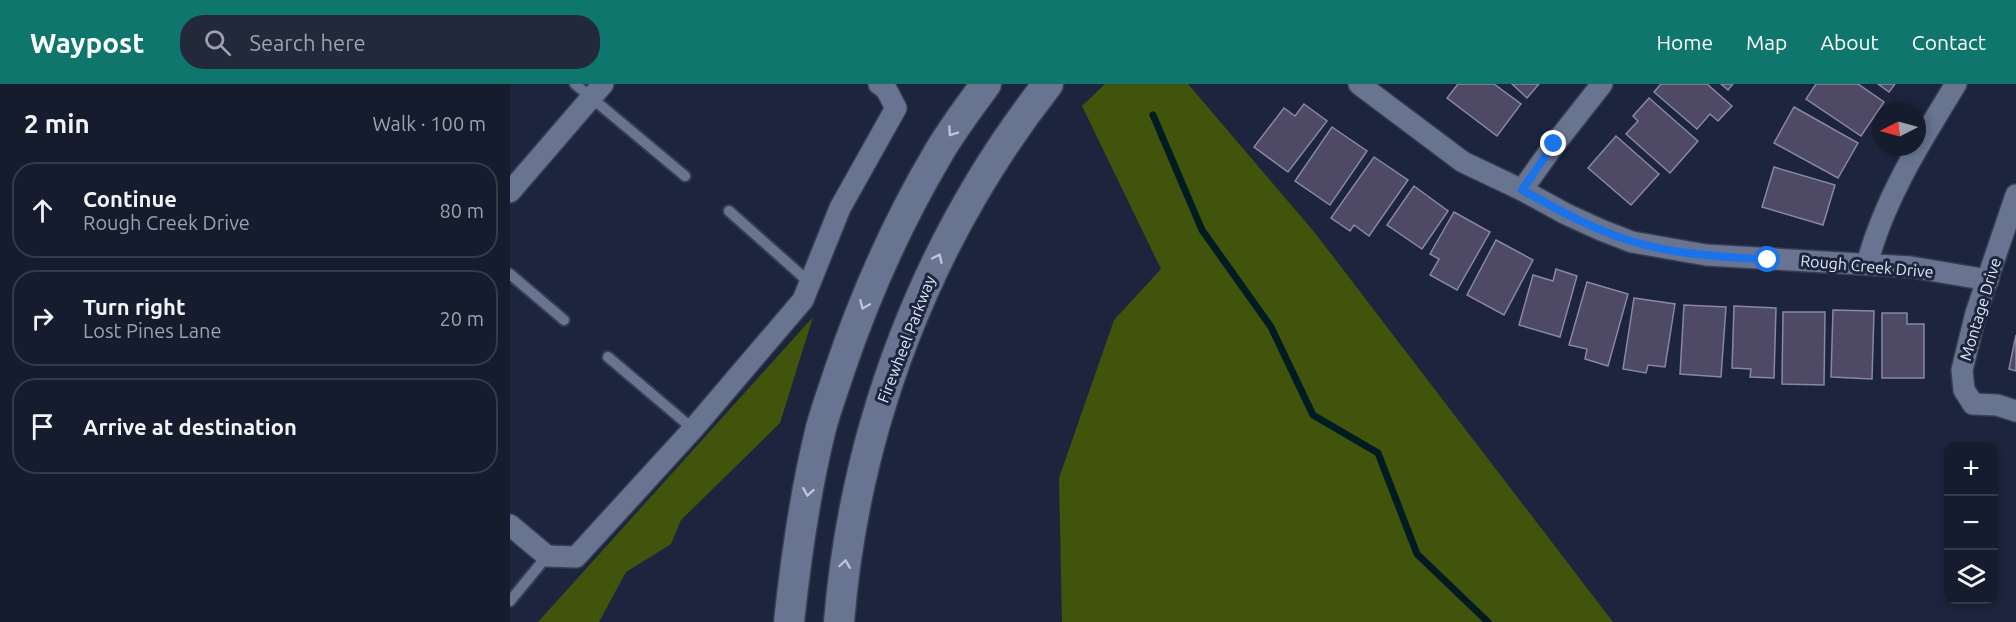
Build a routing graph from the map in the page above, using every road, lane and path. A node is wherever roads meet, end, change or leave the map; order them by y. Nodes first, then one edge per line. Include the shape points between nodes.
1 (575, 84) edge
2 (879, 84) edge
3 (986, 84) edge
4 (1047, 84) edge
5 (1359, 84) edge
6 (1602, 84) edge
7 (1956, 84) edge
8 (597, 91) edge
9 (685, 176) dead end
10 (1522, 190) junction
11 (510, 192) edge
12 (2016, 195) edge
13 (729, 211) dead end
14 (1867, 264) junction
15 (510, 274) edge
16 (1988, 280) junction
17 (810, 282) junction
18 (564, 320) dead end
19 (608, 357) dead end
20 (2016, 411) edge
21 (693, 429) junction
22 (510, 525) edge
23 (547, 556) junction
24 (510, 601) edge
25 (789, 622) edge
26 (839, 622) edge

1 - 8 lane
2 - 17 street via 896,108 840,208
3 -> 25 main road via 940,150 908,207 855,325 813,463
26 -> 4 main road, Firewheel Parkway via 847,550 874,426 916,305 965,206 1001,147
5 - 10 street, Rough Creek Drive via 1463,162
6 - 10 street
7 - 14 street via 1900,179 1873,240
8 - 9 lane
8 - 11 street
10 - 14 street, Rough Creek Drive via 1632,242 1706,255
12 - 16 street, Montage Drive
13 - 17 lane
14 - 16 street, Rough Creek Drive
15 - 18 lane
16 - 20 street, Montage Drive via 1962,370 1964,390 1972,404
17 - 21 street via 803,300
19 - 21 lane
21 - 23 street via 576,557
22 - 23 street
23 - 24 lane

